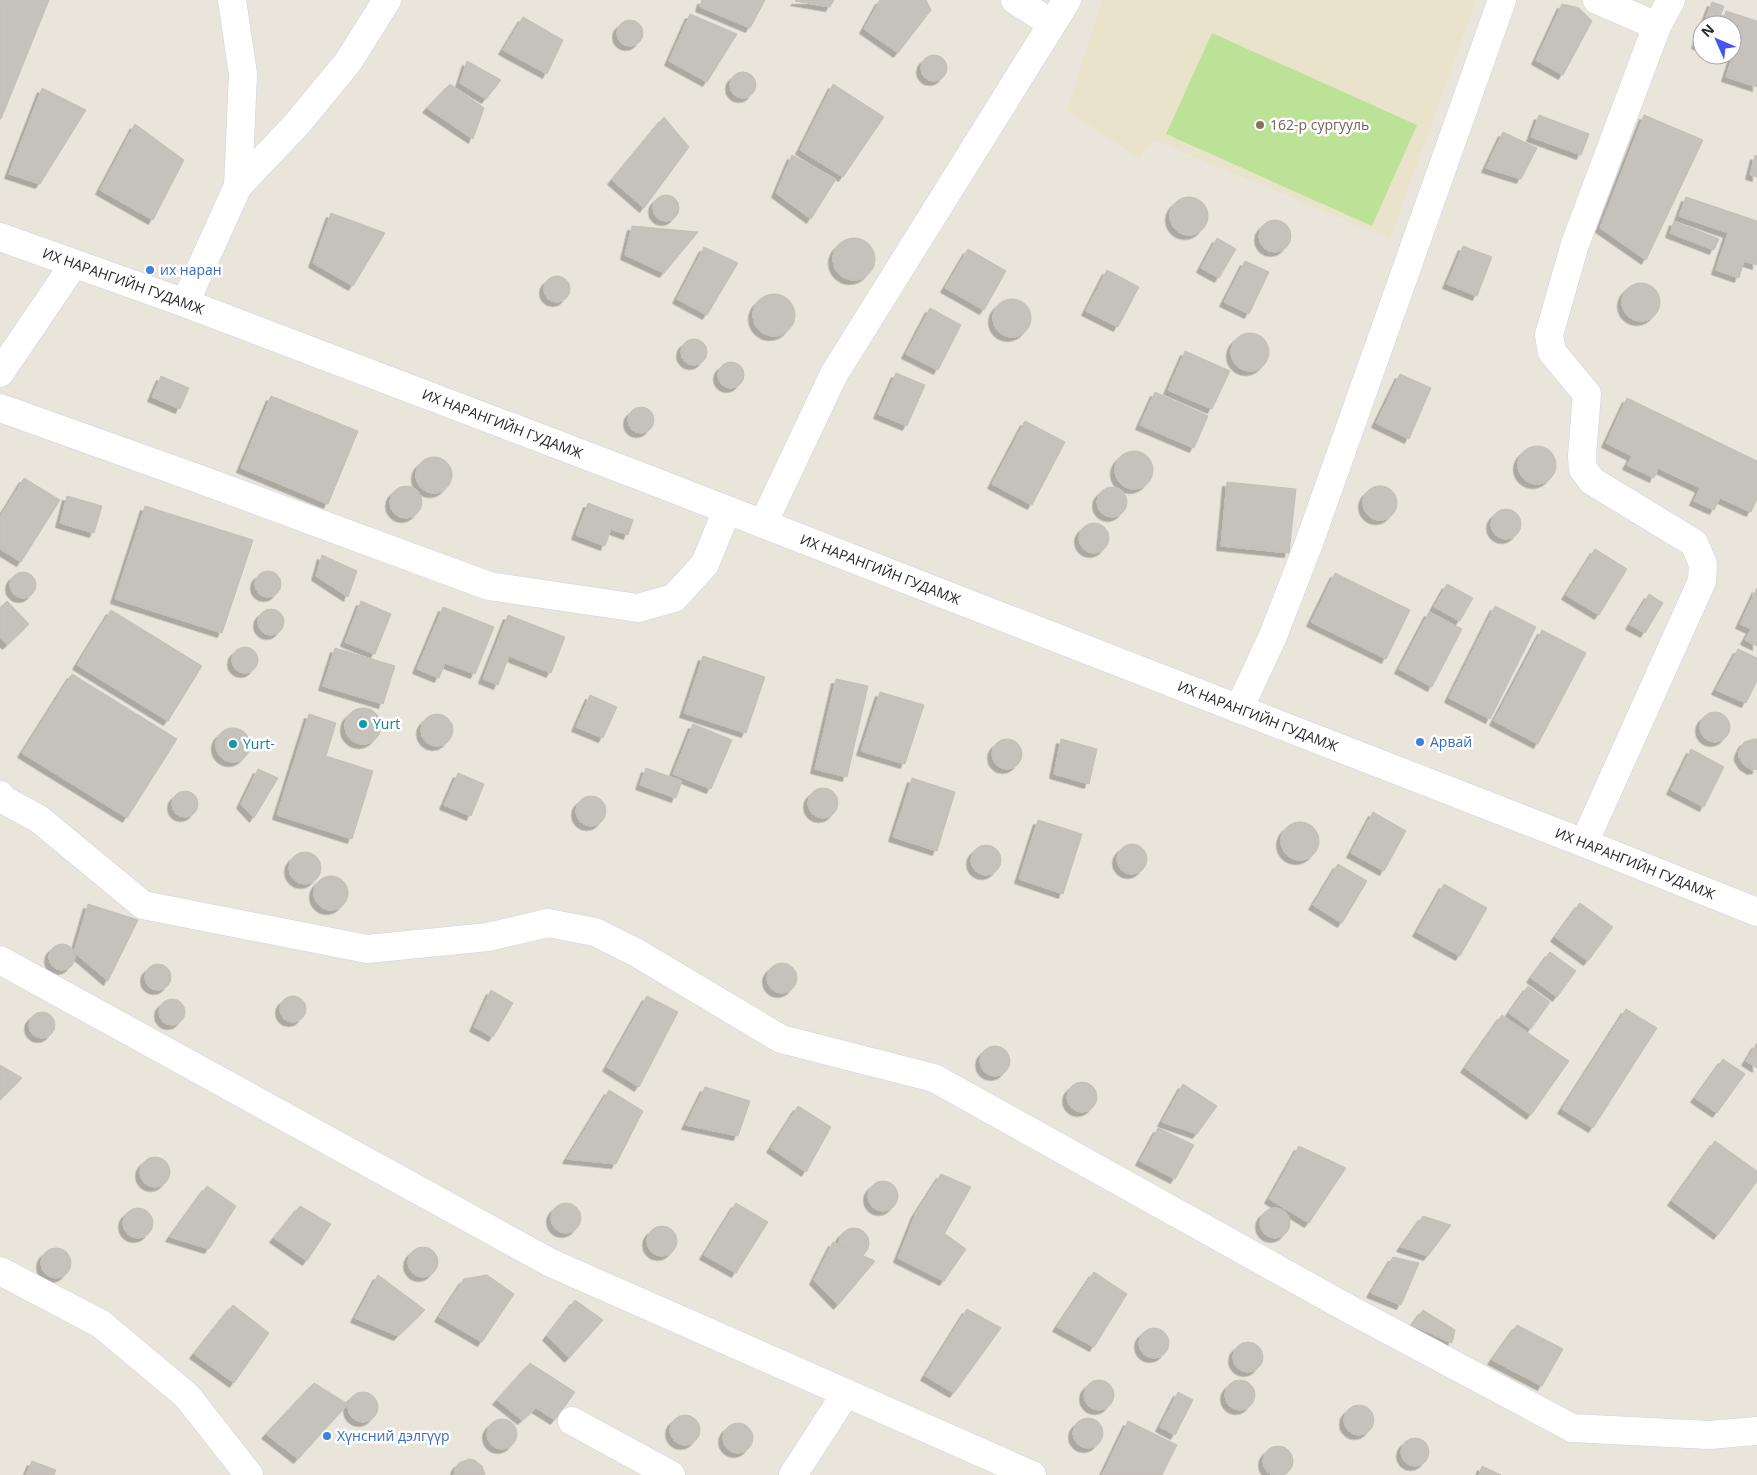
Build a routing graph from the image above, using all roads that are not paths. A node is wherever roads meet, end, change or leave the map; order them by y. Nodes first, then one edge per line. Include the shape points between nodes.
1 (232, 0) edge
2 (388, 0) edge
3 (1014, 0) edge
4 (1067, 0) edge
5 (1502, 0) edge
6 (1597, 0) edge
7 (1671, 0) edge
8 (1052, 24) junction
9 (1657, 26) junction
10 (238, 186) junction
11 (0, 237) edge
12 (74, 264) junction
13 (185, 303) junction
14 (0, 373) edge
15 (0, 408) edge
16 (727, 510) junction
17 (763, 524) junction
18 (1239, 709) junction
19 (0, 795) edge
20 (1584, 843) junction
21 (1757, 912) edge
22 (0, 960) edge
23 (0, 1271) edge
24 (846, 1393) junction
25 (572, 1421) dead end
26 (1757, 1431) edge
27 (249, 1475) edge
28 (671, 1475) edge
29 (793, 1475) edge
30 (1032, 1475) edge

1 - 10 street via 243,74
2 - 10 street via 342,69 297,124
3 - 8 street
4 - 8 street
5 - 18 street via 1309,543
6 - 9 street
7 - 9 street
8 - 17 street via 834,374
9 - 20 street via 1575,244 1549,335 1552,352 1588,394 1583,469 1592,481 1694,543 1702,564 1702,581
10 - 13 street
11 - 12 street, ИХ НАРАНГИЙН ГУДАМЖ
12 - 13 street, ИХ НАРАНГИЙН ГУДАМЖ
12 - 14 street
13 - 16 street, ИХ НАРАНГИЙН ГУДАМЖ
15 - 16 street via 489,586 638,608 674,598 705,564
16 - 17 street, ИХ НАРАНГИЙН ГУДАМЖ
17 - 18 street, ИХ НАРАНГИЙН ГУДАМЖ
18 - 20 street, ИХ НАРАНГИЙН ГУДАМЖ
19 - 26 street via 39,819 143,905 367,949 488,937 548,923 595,932 638,953 781,1039 934,1078 1349,1309 1572,1428 1709,1436
20 - 21 street, ИХ НАРАНГИЙН ГУДАМЖ
22 - 24 street via 551,1264
23 - 27 street via 101,1324 187,1396
24 - 29 street
24 - 30 street
25 - 28 street

